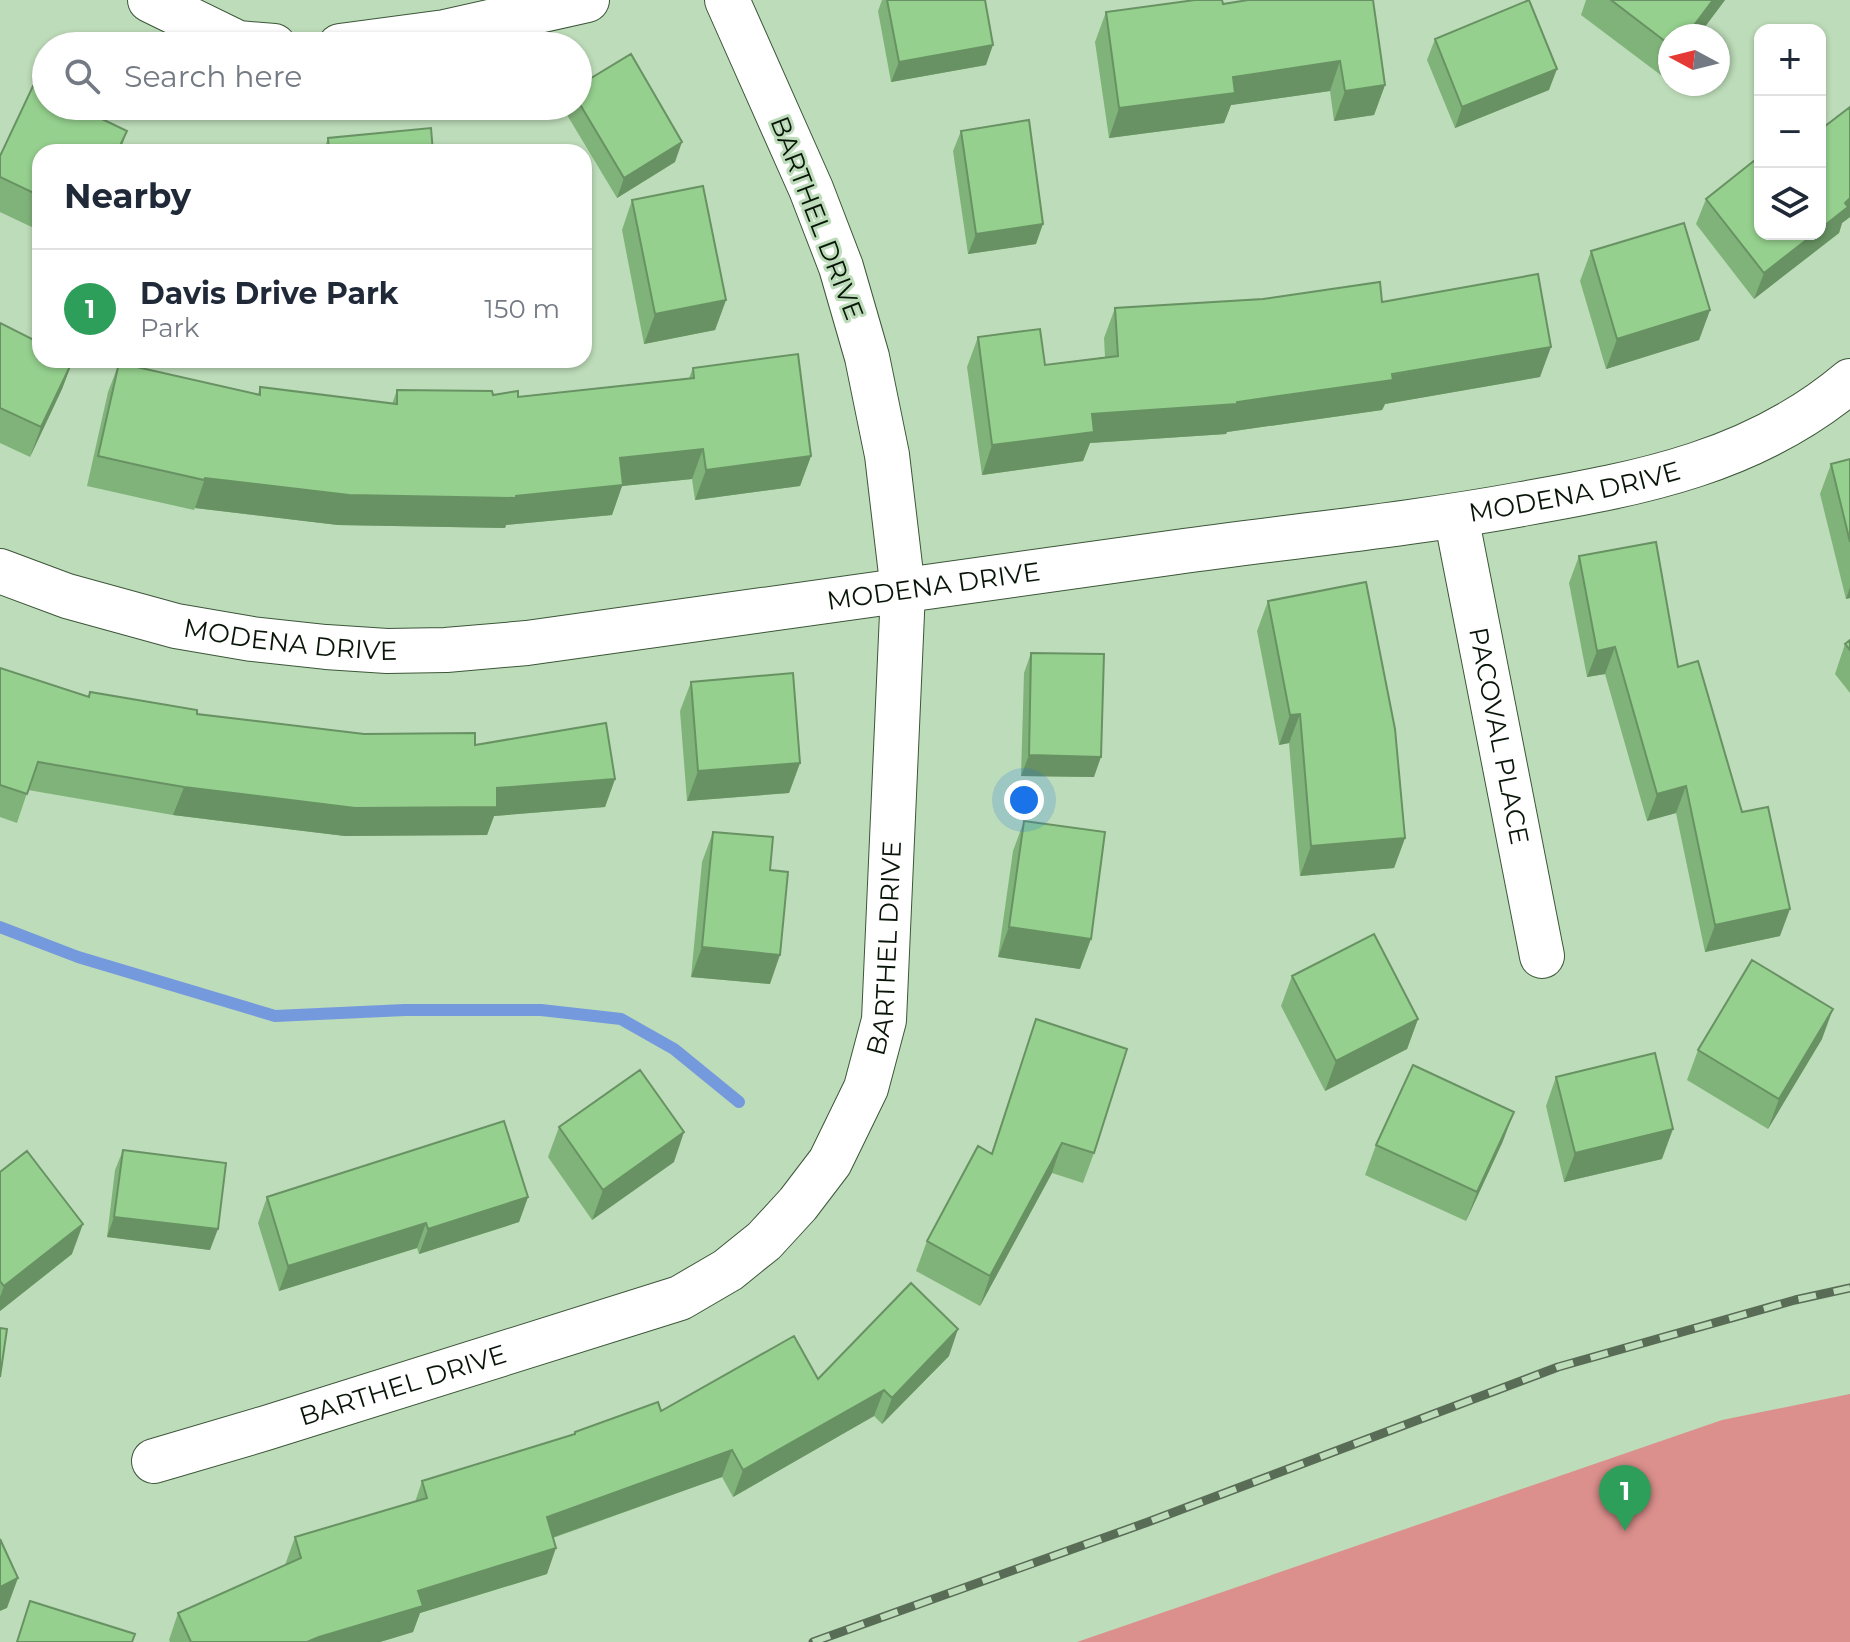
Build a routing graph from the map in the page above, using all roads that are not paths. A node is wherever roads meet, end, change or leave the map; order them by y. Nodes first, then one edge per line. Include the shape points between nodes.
1 (150, 0) edge
2 (587, 0) edge
3 (727, 0) edge
4 (215, 32) edge
5 (445, 32) edge
6 (1850, 381) edge
7 (1456, 516) junction
8 (0, 571) edge
9 (903, 591) junction
10 (1542, 956) dead end
11 (154, 1461) dead end

1 - 4 street
2 - 5 street
3 - 9 street, BARTHEL DRIVE via 841,267 887,455
6 - 7 street, MODENA DRIVE via 1742,449 1681,471
7 - 9 street, MODENA DRIVE
7 - 10 street, PACOVAL PLACE
8 - 9 street, MODENA DRIVE via 176,626 387,651 527,643
9 - 11 street, BARTHEL DRIVE via 884,1020 866,1088 830,1162 798,1204 728,1270 680,1298

